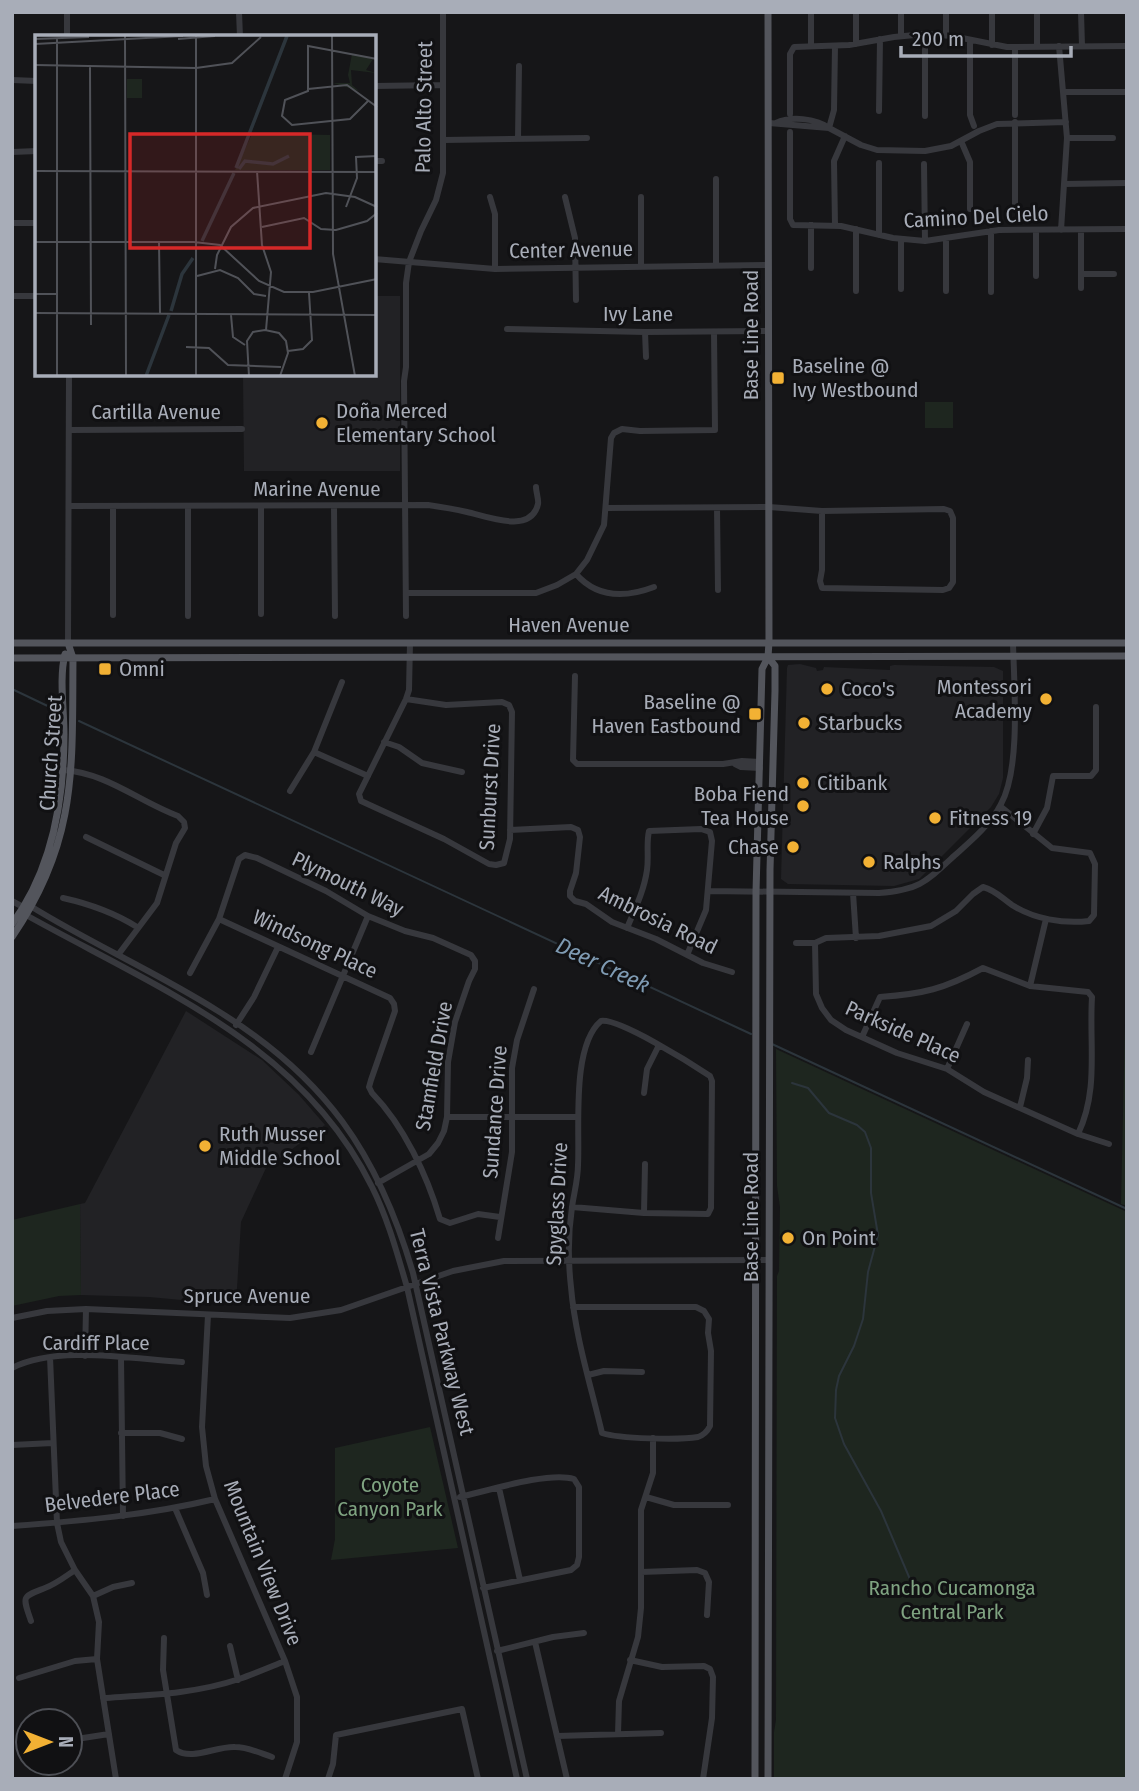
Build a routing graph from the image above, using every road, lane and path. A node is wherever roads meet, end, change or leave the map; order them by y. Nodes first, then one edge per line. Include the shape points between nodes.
1 (67, 12) edge
2 (239, 12) edge
3 (443, 12) edge
4 (768, 12) edge
5 (811, 12) edge
6 (856, 12) edge
7 (901, 12) edge
8 (946, 12) edge
9 (992, 12) edge
10 (1037, 12) edge
11 (1082, 12) edge
12 (925, 34) junction
13 (67, 35) edge
14 (240, 35) edge
15 (946, 35) junction
16 (901, 36) junction
17 (880, 40) junction
18 (970, 40) junction
19 (856, 44) junction
20 (992, 45) junction
21 (811, 46) junction
22 (835, 46) junction
23 (1059, 46) junction
24 (1082, 46) junction
25 (1127, 46) edge
26 (1015, 47) junction
27 (1037, 47) junction
28 (519, 66) dead end
29 (12, 80) edge
30 (35, 80) edge
31 (443, 85) junction
32 (376, 86) edge
33 (1063, 92) junction
34 (1127, 92) edge
35 (879, 111) dead end
36 (790, 114) dead end
37 (925, 116) dead end
38 (1015, 119) junction
39 (1066, 122) junction
40 (772, 123) junction
41 (974, 127) dead end
42 (829, 128) junction
43 (790, 132) dead end
44 (845, 136) junction
45 (587, 138) dead end
46 (1067, 138) junction
47 (1113, 138) dead end
48 (518, 139) junction
49 (444, 140) junction
50 (961, 141) junction
51 (35, 151) edge
52 (12, 152) edge
53 (879, 163) dead end
54 (924, 164) dead end
55 (716, 179) dead end
56 (1127, 183) edge
57 (1064, 184) junction
58 (490, 197) dead end
59 (565, 197) dead end
60 (640, 197) dead end
61 (1015, 204) dead end
62 (970, 209) dead end
63 (12, 223) edge
64 (35, 223) edge
65 (811, 225) junction
66 (835, 226) junction
67 (856, 229) junction
68 (1127, 229) edge
69 (1036, 230) junction
70 (1061, 230) junction
71 (1082, 230) junction
72 (991, 231) junction
73 (879, 235) junction
74 (901, 239) junction
75 (946, 239) junction
76 (925, 241) junction
77 (376, 259) edge
78 (409, 262) junction
79 (716, 265) junction
80 (768, 265) junction
81 (641, 266) junction
82 (576, 267) junction
83 (811, 268) dead end
84 (495, 269) junction
85 (1081, 274) junction
86 (1114, 274) dead end
87 (1036, 276) dead end
88 (1081, 288) dead end
89 (901, 289) dead end
90 (856, 290) dead end
91 (946, 291) dead end
92 (991, 292) dead end
93 (12, 296) edge
94 (35, 296) edge
95 (576, 300) dead end
96 (507, 329) dead end
97 (768, 331) junction
98 (645, 332) junction
99 (713, 332) junction
100 (646, 357) dead end
101 (69, 376) edge
102 (242, 429) dead end
103 (70, 430) junction
104 (536, 487) dead end
105 (70, 506) junction
106 (113, 506) junction
107 (261, 506) junction
108 (406, 506) junction
109 (188, 507) junction
110 (334, 507) junction
111 (606, 508) junction
112 (717, 508) junction
113 (769, 508) junction
114 (822, 511) junction
115 (576, 574) junction
116 (654, 587) dead end
117 (718, 590) dead end
118 (406, 593) junction
119 (261, 614) dead end
120 (113, 615) dead end
121 (406, 615) dead end
122 (188, 616) dead end
123 (335, 616) dead end
124 (769, 642) junction
125 (12, 643) edge
126 (68, 643) junction
127 (410, 643) junction
128 (1013, 643) junction
129 (1127, 643) edge
130 (1127, 656) edge
131 (410, 657) junction
132 (768, 657) junction
133 (1013, 657) junction
134 (12, 658) edge
135 (64, 658) junction
136 (73, 658) junction
137 (575, 676) dead end
138 (342, 682) dead end
139 (407, 699) junction
140 (1096, 707) dead end
141 (384, 742) junction
142 (314, 752) junction
143 (760, 765) junction
144 (68, 771) junction
145 (462, 772) dead end
146 (368, 776) junction
147 (290, 791) dead end
148 (1000, 806) junction
149 (510, 830) junction
150 (1033, 834) junction
151 (86, 837) dead end
152 (164, 875) junction
153 (709, 891) junction
154 (757, 892) junction
155 (769, 893) junction
156 (853, 893) junction
157 (63, 898) dead end
158 (12, 901) edge
159 (27, 910) junction
160 (368, 916) junction
161 (219, 919) junction
162 (1046, 919) junction
163 (12, 924) edge
164 (137, 927) junction
165 (627, 928) junction
166 (12, 937) edge
167 (856, 938) junction
168 (796, 943) dead end
169 (815, 943) junction
170 (278, 947) junction
171 (118, 955) junction
172 (687, 955) junction
173 (475, 961) joint
174 (732, 972) dead end
175 (190, 973) dead end
176 (342, 976) junction
177 (1030, 986) junction
178 (534, 989) dead end
179 (967, 1024) dead end
180 (235, 1027) junction
181 (862, 1037) junction
182 (659, 1045) junction
183 (311, 1052) dead end
184 (1028, 1060) dead end
185 (947, 1069) junction
186 (644, 1093) dead end
187 (1020, 1107) junction
188 (447, 1117) junction
189 (512, 1117) junction
190 (578, 1117) junction
191 (1078, 1135) junction
192 (1109, 1144) dead end
193 (417, 1162) junction
194 (645, 1164) dead end
195 (379, 1182) junction
196 (372, 1186) junction
197 (572, 1207) junction
198 (644, 1213) junction
199 (500, 1217) junction
200 (498, 1238) dead end
201 (569, 1260) junction
202 (756, 1260) junction
203 (769, 1260) junction
204 (415, 1284) junction
205 (407, 1287) junction
206 (573, 1307) junction
207 (86, 1309) junction
208 (208, 1315) junction
209 (12, 1318) edge
210 (85, 1356) junction
211 (50, 1357) junction
212 (121, 1358) junction
213 (182, 1362) dead end
214 (12, 1368) edge
215 (642, 1372) dead end
216 (588, 1375) junction
217 (121, 1433) junction
218 (182, 1438) dead end
219 (653, 1438) junction
220 (53, 1443) junction
221 (12, 1445) edge
222 (499, 1488) junction
223 (463, 1496) junction
224 (646, 1497) junction
225 (454, 1498) junction
226 (215, 1499) junction
227 (729, 1505) dead end
228 (175, 1508) junction
229 (123, 1516) junction
230 (57, 1523) junction
231 (12, 1526) edge
232 (75, 1570) junction
233 (641, 1572) junction
234 (520, 1580) junction
235 (132, 1583) dead end
236 (483, 1588) junction
237 (207, 1595) dead end
238 (93, 1596) junction
239 (707, 1615) dead end
240 (31, 1621) dead end
241 (584, 1633) dead end
242 (163, 1637) dead end
243 (535, 1642) junction
244 (230, 1646) dead end
245 (499, 1650) junction
246 (489, 1652) junction
247 (97, 1659) junction
248 (630, 1660) junction
249 (285, 1661) junction
250 (19, 1678) dead end
251 (238, 1679) junction
252 (166, 1694) junction
253 (103, 1698) junction
254 (661, 1733) dead end
255 (108, 1734) junction
256 (618, 1734) junction
257 (557, 1737) junction
258 (84, 1738) edge
259 (272, 1757) dead end
260 (116, 1779) edge
261 (285, 1779) edge
262 (328, 1779) edge
263 (478, 1779) edge
264 (517, 1779) edge
265 (527, 1779) edge
266 (567, 1779) edge
267 (703, 1779) edge
268 (754, 1779) edge
269 (768, 1779) edge

1 - 13 street
2 - 14 street
3 - 31 street, Palo Alto Street
4 - 40 main road, Base Line Road
5 - 21 street
6 - 19 street
7 - 16 street
8 - 15 street
9 - 20 street
10 - 27 street
11 - 24 street
12 - 15 street
12 - 16 street
12 - 37 street
15 - 18 street
16 - 17 street
17 - 19 street
17 - 35 street
18 - 20 street
18 - 41 street
19 - 22 street
20 - 26 street
21 - 22 street
21 - 36 street via 794,47 790,54
22 - 42 street via 834,110
23 - 24 street
23 - 27 street
23 - 33 street
24 - 25 street
26 - 27 street
26 - 38 street
28 - 48 street
29 - 30 street
31 - 32 street
31 - 49 street, Palo Alto Street
33 - 34 street
33 - 39 street
38 - 39 street
38 - 50 street
38 - 61 street
39 - 46 street
40 - 42 street
40 - 42 street via 809,121
40 - 80 main road, Base Line Road
42 - 44 street
43 - 65 street, Camino Del Cielo via 790,219 793,225
44 - 50 street via 883,151 934,150
44 - 66 street via 834,161
45 - 48 street
46 - 47 street
46 - 57 street
48 - 49 street
49 - 78 street, Palo Alto Street via 436,200
50 - 62 street via 970,162
51 - 52 street
53 - 73 street
54 - 76 street
55 - 79 street
56 - 57 street
57 - 70 street
58 - 84 street via 495,214
59 - 82 street via 575,238
60 - 81 street
63 - 64 street
65 - 66 street, Camino Del Cielo
65 - 83 street
66 - 67 street, Camino Del Cielo
67 - 73 street, Camino Del Cielo
67 - 90 street
68 - 71 street, Camino Del Cielo
69 - 70 street, Camino Del Cielo
69 - 72 street, Camino Del Cielo
69 - 87 street
70 - 71 street, Camino Del Cielo
71 - 85 street
72 - 75 street, Camino Del Cielo
72 - 92 street
73 - 74 street, Camino Del Cielo
74 - 76 street, Camino Del Cielo
74 - 89 street
75 - 76 street, Camino Del Cielo
75 - 91 street
77 - 78 street, Center Avenue
78 - 84 street, Center Avenue
78 - 108 street, Palo Alto Street via 404,381
79 - 80 street, Center Avenue
79 - 81 street, Center Avenue
80 - 97 main road, Base Line Road
81 - 82 street, Center Avenue
82 - 84 street, Center Avenue
82 - 95 street
85 - 86 street
85 - 88 street
93 - 94 street
96 - 98 street, Ivy Lane
97 - 99 street, Ivy Lane
97 - 113 main road, Base Line Road
98 - 99 street, Ivy Lane
98 - 100 street
99 - 111 street via 715,430 622,429 614,433
101 - 103 street, Church Street
102 - 103 street, Cartilla Avenue
103 - 105 street, Church Street
104 - 108 street, Marine Avenue via 538,504 518,522 448,507
105 - 106 street, Marine Avenue
105 - 126 street, Church Street
106 - 109 street, Marine Avenue
106 - 120 street
107 - 109 street, Marine Avenue
107 - 110 street, Marine Avenue
107 - 119 street
108 - 110 street, Marine Avenue
108 - 118 street, Palo Alto Street
109 - 122 street
110 - 123 street
111 - 112 street
111 - 115 street via 601,534
112 - 113 street
112 - 117 street
113 - 114 street
113 - 124 main road, Base Line Road
114 - 114 street via 950,511 950,588 822,588
115 - 116 street via 604,594 636,594
115 - 118 street via 536,593
118 - 121 street, Palo Alto Street
124 - 127 main road, Haven Avenue
124 - 128 main road, Haven Avenue
124 - 132 main road, Base Line Road
125 - 126 main road, Haven Avenue
126 - 127 main road, Haven Avenue
126 - 135 main road, Church Street
126 - 136 main road, Church Street
127 - 131 street
128 - 129 main road, Haven Avenue
128 - 133 street
130 - 133 main road, Haven Avenue
131 - 132 main road, Haven Avenue
131 - 136 main road, Haven Avenue
131 - 139 street
132 - 133 main road, Haven Avenue
132 - 143 main road, Base Line Road via 762,669
132 - 155 main road, Base Line Road via 775,666
133 - 148 street via 1011,766
134 - 135 main road, Haven Avenue
135 - 136 main road, Haven Avenue
135 - 144 main road, Church Street
136 - 144 main road, Church Street
137 - 143 street via 573,760 577,764 741,761
138 - 142 street
139 - 141 street
139 - 149 street, Sunburst Drive via 446,705 509,705
140 - 150 street via 1096,771 1091,776 1053,776 1047,808
141 - 145 street via 422,763
141 - 146 street
142 - 146 street
142 - 147 street
143 - 154 main road, Base Line Road
144 - 152 street via 101,778 184,822
144 - 159 main road, Church Street via 62,836
146 - 149 street, Sunburst Drive via 359,794 361,801 489,864 504,863
148 - 150 street
148 - 156 street via 926,881 900,891
149 - 165 street, Ambrosia Road via 578,830 578,863 570,896
150 - 162 street via 1052,848 1090,853 1095,864 1094,915 1089,921
151 - 152 street
152 - 164 street via 157,903
153 - 154 street
153 - 165 street via 710,832 649,831 644,884
153 - 172 street
154 - 155 street
154 - 202 main road, Base Line Road
155 - 156 street
155 - 203 main road, Base Line Road
156 - 167 street
157 - 164 street via 118,915
158 - 159 street, Terra Vista Parkway West
159 - 163 main road, Church Street
159 - 166 main road, Church Street
159 - 171 street, Terra Vista Parkway West
159 - 180 street, Terra Vista Parkway West
160 - 161 street, Plymouth Way via 326,891 245,855 239,859
160 - 173 street, Plymouth Way via 433,938
160 - 176 street
161 - 170 street, Windsong Place
161 - 175 street
162 - 167 street via 984,887 930,926
162 - 177 street
164 - 171 street
165 - 172 street, Ambrosia Road
167 - 169 street via 826,938
168 - 169 street
169 - 181 street, Parkside Place via 816,995 822,1008 831,1020
170 - 176 street, Windsong Place
170 - 180 street
171 - 180 street, Terra Vista Parkway West
172 - 174 street, Ambrosia Road
173 - 188 street, Stamfield Drive via 450,1048
176 - 183 street
176 - 193 street, Windsong Place via 394,1004 369,1087
177 - 181 street via 983,968 918,995 880,997
177 - 191 street via 1088,992 1092,998 1092,1080 1089,1106
178 - 189 street, Sundance Drive via 514,1059
179 - 185 street
180 - 195 street, Terra Vista Parkway West via 280,1054 320,1094 357,1141
180 - 196 street, Terra Vista Parkway West via 309,1095
181 - 185 street, Parkside Place
182 - 186 street via 647,1069
182 - 190 street, Spyglass Drive via 614,1022 601,1021 591,1033 583,1062
182 - 198 street via 712,1081 711,1200 708,1214
184 - 187 street
185 - 187 street, Parkside Place
187 - 191 street, Parkside Place
188 - 189 street
188 - 193 street, Stamfield Drive via 438,1143
189 - 190 street
189 - 199 street, Sundance Drive via 510,1168
190 - 197 street, Spyglass Drive via 578,1170
191 - 192 street, Parkside Place
193 - 195 street, Stamfield Drive
193 - 199 street via 440,1219 445,1222 478,1214
194 - 198 street
195 - 196 street, Stamfield Drive
195 - 204 street, Terra Vista Parkway West via 400,1227
196 - 205 street, Terra Vista Parkway West
197 - 198 street
197 - 201 street, Spyglass Drive
199 - 200 street, Sundance Drive
201 - 202 street, Spruce Avenue
201 - 204 street, Spruce Avenue via 486,1263
201 - 206 street, Spyglass Drive
202 - 203 street, Spruce Avenue
202 - 268 main road, Base Line Road
203 - 269 main road, Base Line Road
204 - 205 street, Spruce Avenue
204 - 223 street, Terra Vista Parkway West
205 - 208 street, Spruce Avenue via 341,1310 308,1316
205 - 225 street, Terra Vista Parkway West
206 - 216 street, Spyglass Drive
206 - 219 street via 696,1307 709,1319 710,1426 698,1437
207 - 208 street, Spruce Avenue
207 - 209 street, Spruce Avenue
207 - 210 street
208 - 226 street, Mountain View Drive via 202,1427
210 - 211 street, Cardiff Place
210 - 212 street, Cardiff Place
211 - 214 street, Cardiff Place
211 - 220 street
212 - 213 street, Cardiff Place
212 - 217 street
215 - 216 street
216 - 219 street, Spyglass Drive via 602,1433
217 - 218 street
217 - 229 street
219 - 224 street via 653,1473
220 - 221 street
220 - 230 street
222 - 223 street
222 - 234 street
222 - 234 street via 559,1477 574,1479 579,1487 577,1565
223 - 225 street
223 - 236 street, Terra Vista Parkway West
224 - 227 street via 674,1505
224 - 233 street via 641,1510
225 - 246 street, Terra Vista Parkway West
226 - 228 street, Belvedere Place
226 - 249 street, Mountain View Drive
228 - 229 street, Belvedere Place
228 - 237 street via 203,1573
229 - 230 street, Belvedere Place
230 - 231 street, Belvedere Place
230 - 232 street
232 - 238 street
232 - 240 street via 27,1596
233 - 239 street via 705,1573 709,1582
233 - 248 street via 638,1637
234 - 236 street
235 - 238 street
236 - 245 street, Terra Vista Parkway West
238 - 247 street via 99,1622
241 - 243 street
242 - 252 street
243 - 245 street
243 - 257 street
244 - 251 street
245 - 246 street
245 - 265 street, Terra Vista Parkway West
246 - 264 street, Terra Vista Parkway West
247 - 250 street
247 - 253 street
248 - 256 street via 619,1701
248 - 267 street via 710,1669 712,1718
249 - 251 street
249 - 261 street, Mountain View Drive via 299,1712 297,1742
251 - 252 street
252 - 253 street
252 - 259 street via 174,1745 180,1753 231,1746
253 - 255 street
254 - 256 street
255 - 258 street
255 - 260 street
256 - 257 street
257 - 266 street
262 - 263 street via 336,1735 462,1709

